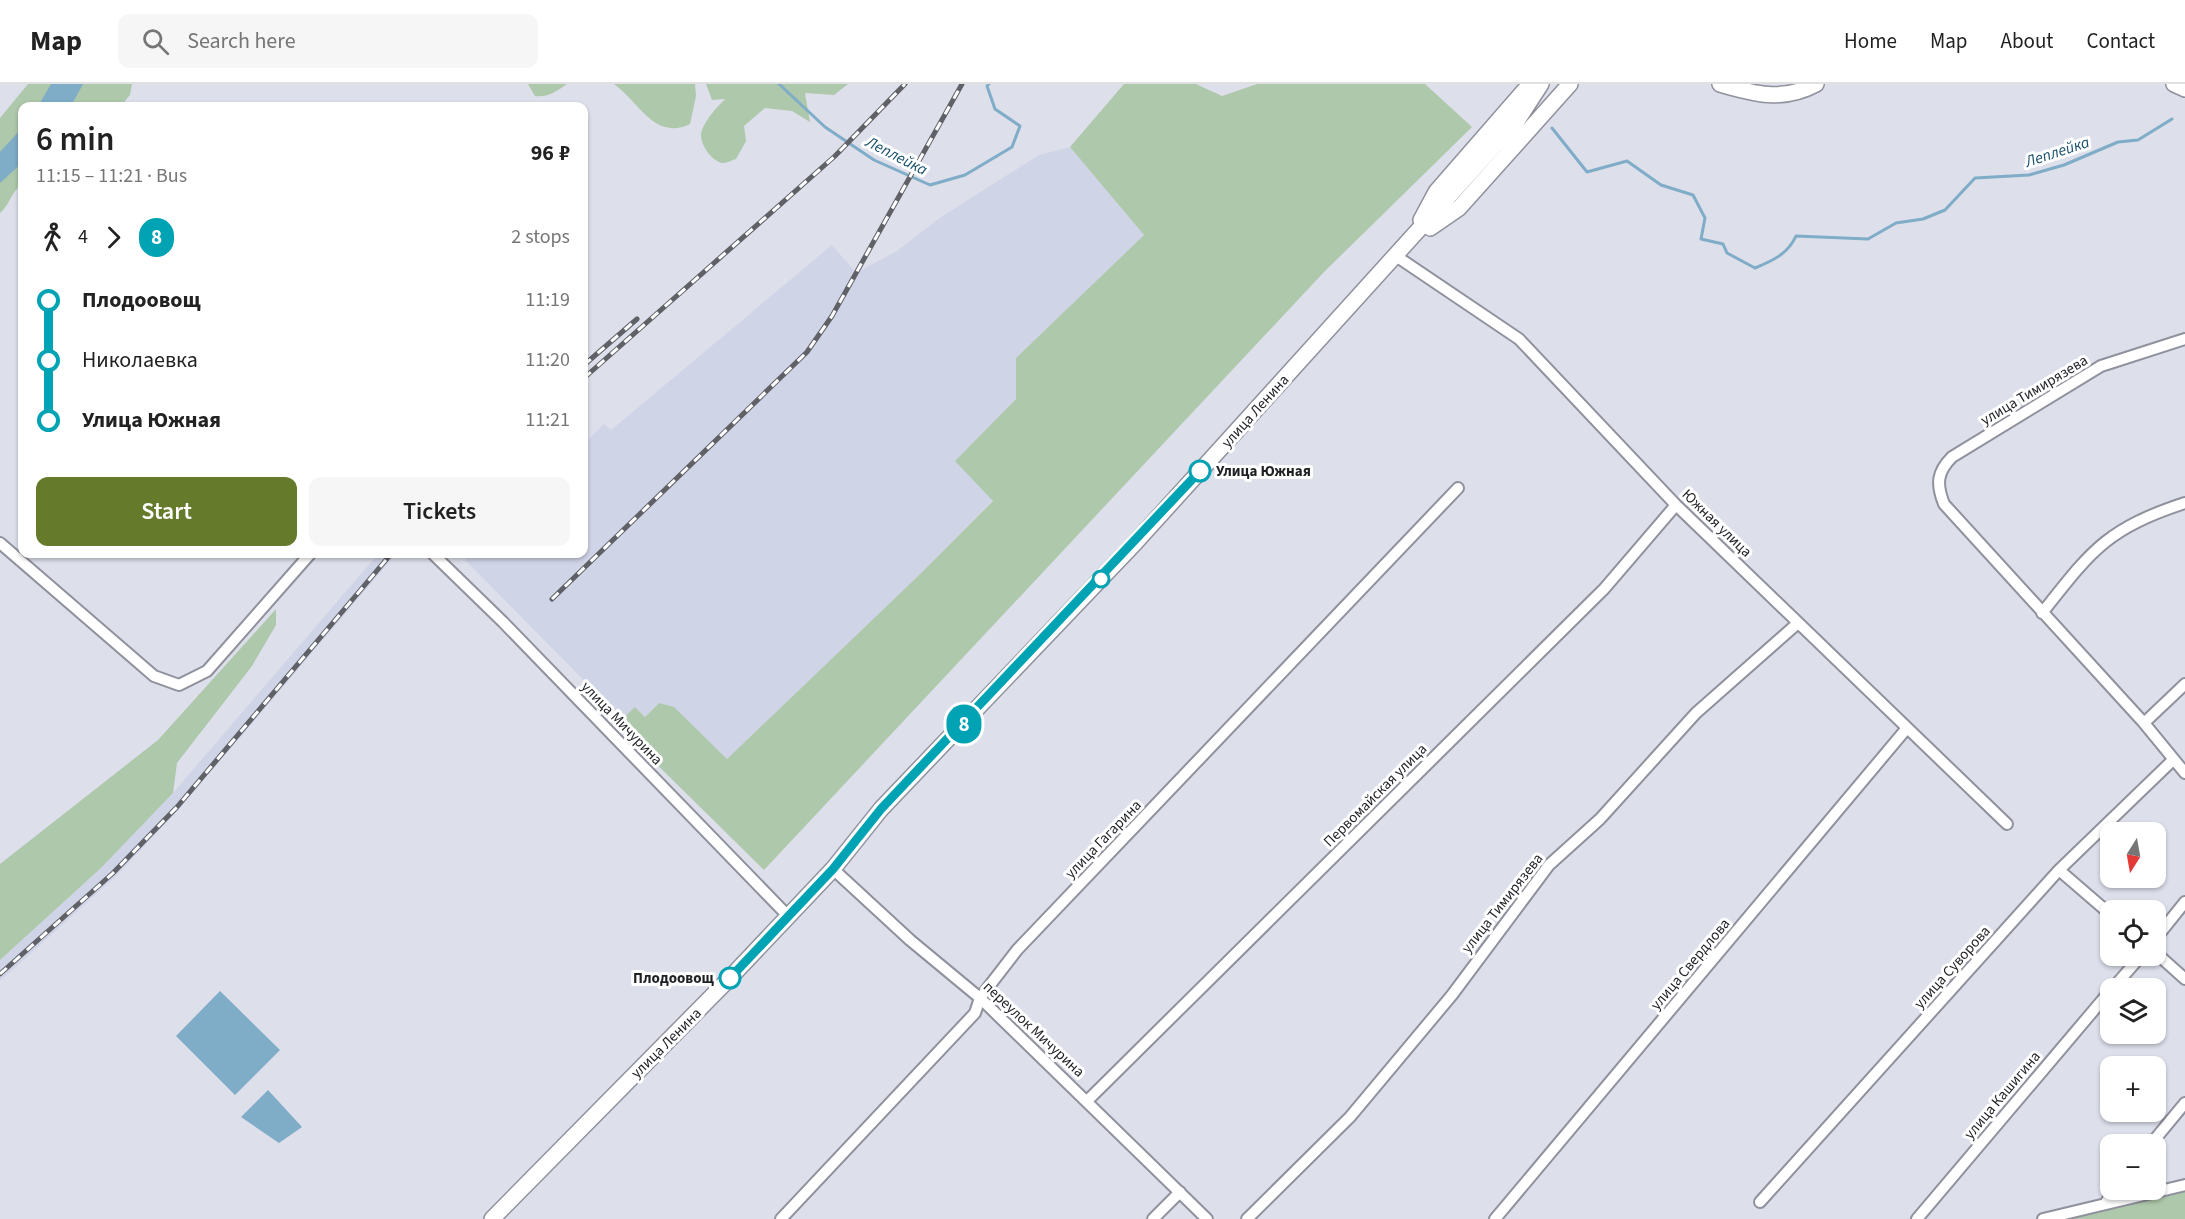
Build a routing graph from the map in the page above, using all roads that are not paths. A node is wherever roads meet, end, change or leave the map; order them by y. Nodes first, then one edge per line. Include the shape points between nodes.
1 (1523, 84) edge
2 (1530, 84) edge
3 (1541, 84) edge
4 (1559, 84) edge
5 (1570, 84) edge
6 (1720, 84) edge
7 (1816, 84) edge
8 (2174, 84) edge
9 (2185, 89) edge
10 (1516, 100) junction
11 (1517, 121) junction
12 (1408, 243) junction
13 (1396, 256) junction
14 (2185, 339) edge
15 (1458, 489) dead end
16 (2185, 503) edge
17 (1676, 505) junction
18 (0, 543) edge
19 (306, 558) edge
20 (437, 558) edge
21 (2042, 613) junction
22 (1798, 623) junction
23 (2185, 684) edge
24 (2144, 723) junction
25 (1907, 728) junction
26 (2173, 759) junction
27 (2185, 773) edge
28 (2007, 824) dead end
29 (833, 869) junction
30 (2059, 870) junction
31 (2185, 902) edge
32 (2100, 905) edge
33 (788, 916) junction
34 (2166, 926) edge
35 (2166, 962) edge
36 (2132, 966) edge
37 (2122, 978) edge
38 (2185, 979) edge
39 (980, 998) junction
40 (2100, 1004) edge
41 (1088, 1100) junction
42 (2185, 1103) edge
43 (2159, 1134) edge
44 (2185, 1185) edge
45 (1180, 1192) junction
46 (2108, 1200) edge
47 (1760, 1202) dead end
48 (2105, 1204) junction
49 (492, 1219) edge
50 (781, 1219) edge
51 (1153, 1219) edge
52 (1207, 1219) edge
53 (1247, 1219) edge
54 (1495, 1219) edge
55 (1917, 1219) edge
56 (2043, 1219) edge

1 - 10 main road
2 - 10 main road
3 - 11 main road
4 - 11 main road
5 - 12 main road via 1459,208
6 - 7 main road via 1772,96 1796,93
8 - 9 main road
10 - 12 main road via 1436,192
11 - 12 main road, улица Ленина
12 - 13 main road, улица Ленина
13 - 17 street, Южная улица via 1519,339
13 - 29 main road, улица Ленина via 1135,543 881,809
14 - 21 street, улица Тимирязева via 2101,366 1943,466 1938,478 1944,504
15 - 39 street, улица Гагарина via 1017,950
16 - 21 street via 2144,517 2102,542
17 - 22 street, Южная улица
17 - 41 street, Первомайская улица via 1604,589
18 - 19 street via 154,676 180,685 207,671
20 - 33 street, улица Мичурина
21 - 24 street
22 - 25 street, Южная улица
22 - 53 street, улица Тимирязева via 1695,713 1600,819 1549,865 1452,995 1350,1117
23 - 24 street
24 - 26 street
25 - 28 street, Южная улица
25 - 54 street, улица Свердлова
26 - 27 street
26 - 30 street, улица Суворова
29 - 33 main road, улица Ленина
29 - 39 street, переулок Мичурина
30 - 32 street
30 - 47 street, улица Суворова
31 - 34 street
33 - 49 main road, улица Ленина
35 - 38 street
36 - 37 street, улица Кашигина
39 - 41 street, переулок Мичурина
39 - 50 street, улица Гагарина via 975,1013
40 - 55 street, улица Кашигина
41 - 45 street, переулок Мичурина
42 - 43 street
44 - 48 street
45 - 51 street
45 - 52 street, переулок Мичурина
46 - 48 street
48 - 56 street

